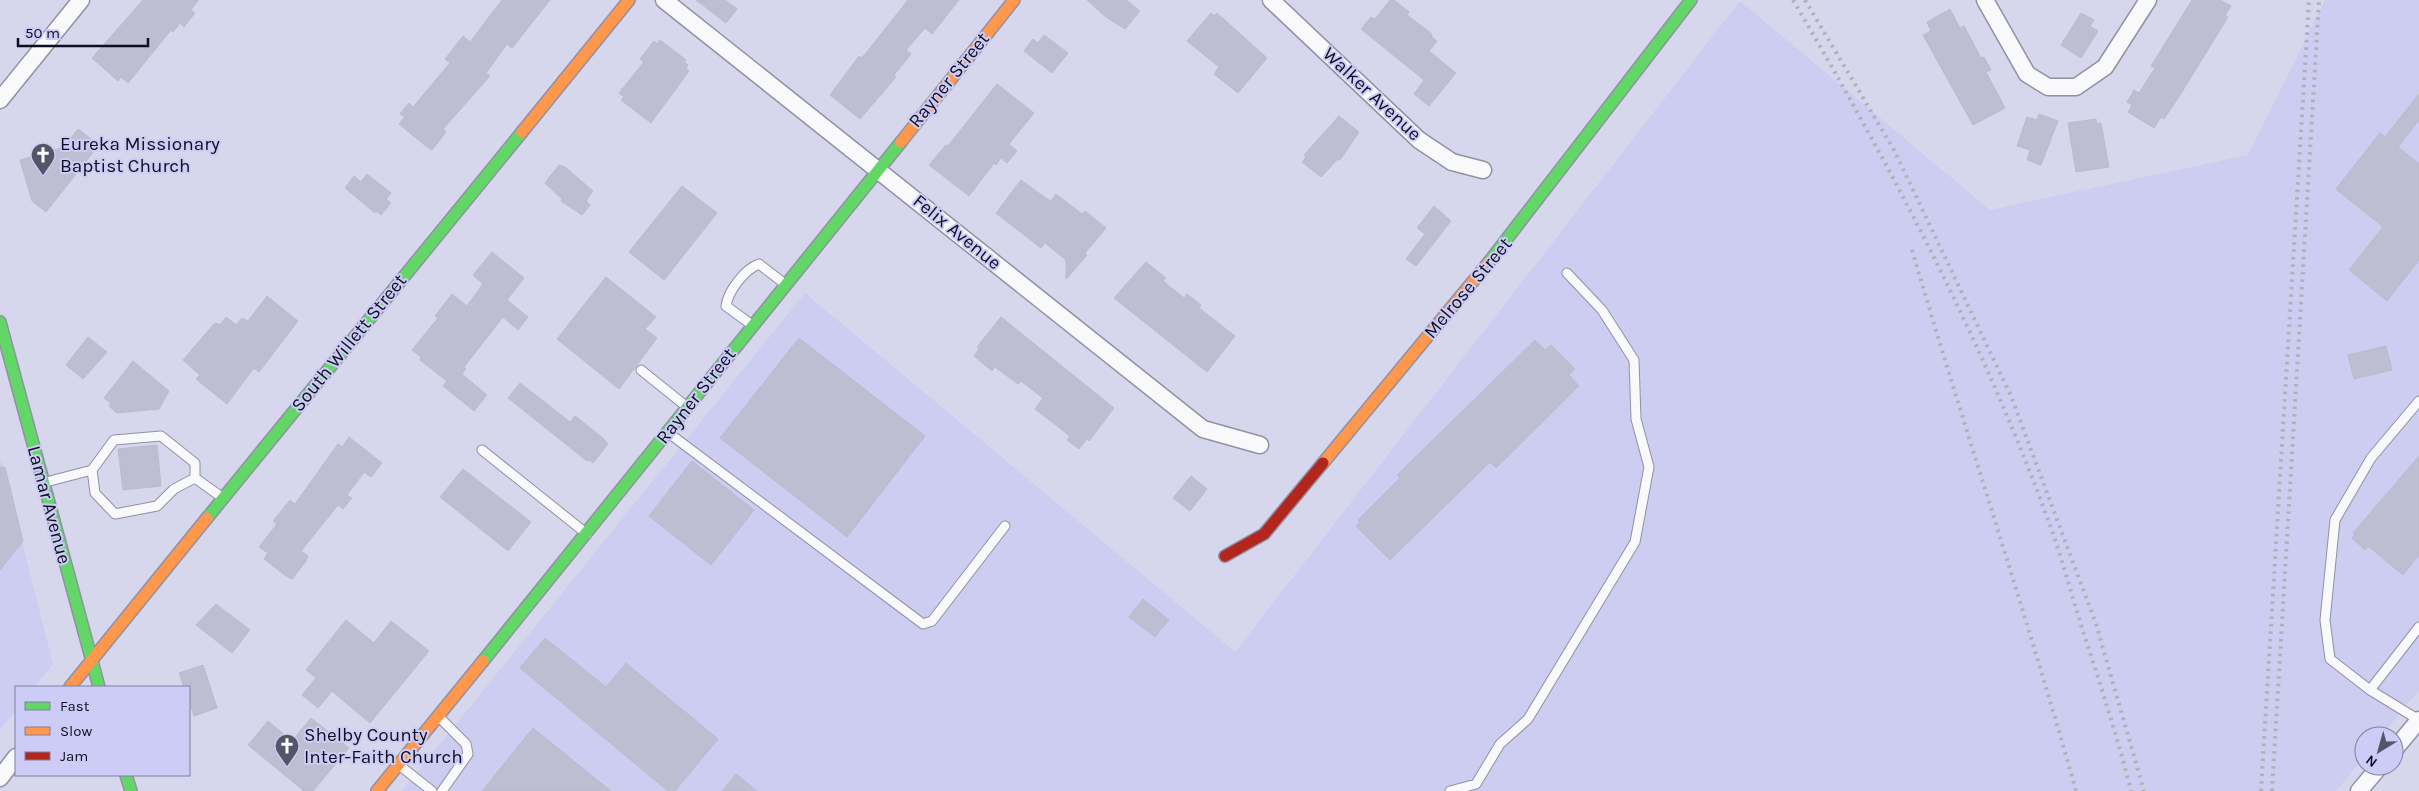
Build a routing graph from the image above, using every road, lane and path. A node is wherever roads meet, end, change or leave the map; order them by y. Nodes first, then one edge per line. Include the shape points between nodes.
1 (81, 0) edge
2 (629, 0) edge
3 (664, 0) edge
4 (1014, 0) edge
5 (1271, 0) edge
6 (1690, 0) edge
7 (1985, 0) edge
8 (2148, 0) edge
9 (0, 100) edge
10 (878, 169) junction
11 (1483, 170) dead end
12 (1567, 273) dead end
13 (785, 284) junction
14 (0, 322) edge
15 (752, 325) junction
16 (641, 370) dead end
17 (2419, 401) edge
18 (687, 407) junction
19 (668, 432) junction
20 (1260, 445) dead end
21 (482, 450) dead end
22 (92, 470) junction
23 (195, 478) junction
24 (43, 483) junction
25 (223, 498) junction
26 (1005, 526) dead end
27 (587, 534) junction
28 (1225, 556) dead end
29 (2419, 628) edge
30 (91, 660) junction
31 (71, 686) edge
32 (99, 686) edge
33 (2370, 690) junction
34 (438, 716) junction
35 (2419, 720) edge
36 (2404, 738) edge
37 (15, 758) edge
38 (398, 764) junction
39 (126, 776) edge
40 (2372, 776) edge
41 (0, 778) edge
42 (131, 791) edge
43 (377, 791) edge
44 (432, 791) edge
45 (442, 791) edge
46 (1450, 791) edge
47 (2360, 791) edge

1 - 9 street
2 - 25 street, South Willett Street
3 - 10 street, Felix Avenue
4 - 10 street, Rayner Street
5 - 11 street, Walker Avenue via 1419,140 1452,162
6 - 28 street, Melrose Street via 1515,230 1264,534
7 - 8 street via 2027,74 2048,87 2076,87 2105,66
10 - 13 street, Rayner Street
10 - 20 street, Felix Avenue via 1202,429
12 - 46 lane via 1602,310 1634,360 1636,419 1649,466 1635,542 1528,719 1500,744 1476,784
13 - 15 street, Rayner Street
13 - 15 lane via 759,264 750,267 727,298 726,306
14 - 24 street, Lamar Avenue
15 - 18 street, Rayner Street
16 - 18 lane
17 - 33 lane via 2371,458 2335,520 2325,620 2330,659
18 - 19 street, Rayner Street
19 - 26 lane via 923,624 932,621
19 - 27 street, Rayner Street
21 - 27 lane
22 - 23 lane via 95,493 115,514 157,506 174,489
22 - 23 lane via 114,440 161,436 195,463
22 - 24 lane
23 - 25 lane
24 - 30 street, Lamar Avenue
25 - 30 street, South Willett Street
27 - 34 street, Rayner Street
29 - 33 lane
30 - 31 street, South Willett Street
30 - 32 street, Lamar Avenue
33 - 35 lane
34 - 38 street, Rayner Street
34 - 45 lane via 466,744 468,754
35 - 36 street
37 - 41 street
38 - 43 street, Rayner Street
38 - 44 lane
39 - 42 street
40 - 47 street

